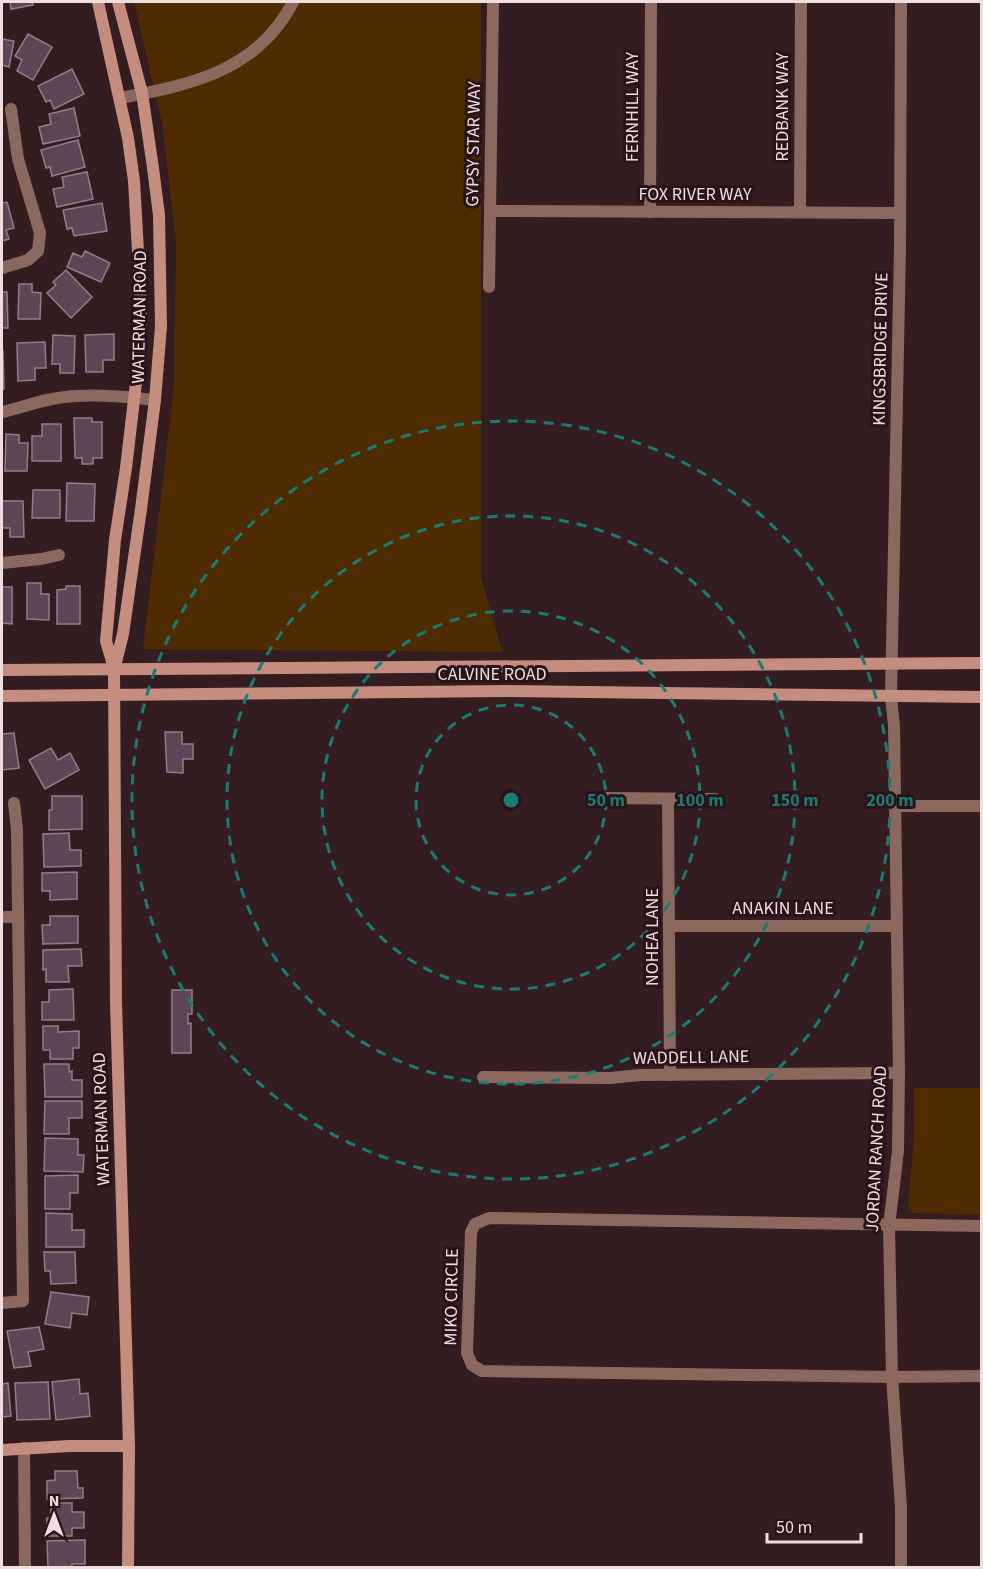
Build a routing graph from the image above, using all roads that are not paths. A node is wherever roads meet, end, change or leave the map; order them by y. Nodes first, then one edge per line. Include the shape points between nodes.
1 (98, 2) edge
2 (118, 2) edge
3 (293, 2) edge
4 (493, 2) edge
5 (651, 2) edge
6 (801, 2) edge
7 (901, 2) edge
8 (142, 93) junction
9 (120, 98) junction
10 (10, 109) dead end
11 (490, 211) junction
12 (650, 212) junction
13 (800, 213) junction
14 (900, 213) junction
15 (2, 268) edge
16 (489, 287) dead end
17 (134, 398) junction
18 (155, 400) junction
19 (2, 412) edge
20 (59, 555) dead end
21 (2, 563) edge
22 (892, 663) junction
23 (981, 663) edge
24 (2, 670) edge
25 (114, 670) junction
26 (114, 694) junction
27 (2, 696) edge
28 (891, 697) junction
29 (981, 697) edge
30 (607, 798) dead end
31 (668, 799) junction
32 (715, 799) dead end
33 (14, 803) dead end
34 (896, 806) junction
35 (981, 806) edge
36 (2, 917) edge
37 (17, 917) junction
38 (670, 926) junction
39 (896, 926) junction
40 (899, 1073) junction
41 (670, 1075) junction
42 (483, 1077) dead end
43 (889, 1226) junction
44 (981, 1226) edge
45 (2, 1303) edge
46 (981, 1376) edge
47 (892, 1377) junction
48 (129, 1446) junction
49 (24, 1448) junction
50 (2, 1450) edge
51 (25, 1568) edge
52 (128, 1568) edge
53 (901, 1568) edge

1 - 9 main road, WATERMAN ROAD
2 - 8 main road, WATERMAN ROAD
3 - 8 street via 263,41 228,68 182,86
4 - 11 street, GYPSY STAR WAY
5 - 12 street, FERNHILL WAY
6 - 13 street, REDBANK WAY
7 - 14 street, KINGSBRIDGE DRIVE
8 - 9 street
8 - 18 main road, WATERMAN ROAD via 159,215 161,326
9 - 17 main road, WATERMAN ROAD via 134,181 139,257 141,304
10 - 15 street via 18,159 40,233 38,251 28,260
11 - 12 street, FOX RIVER WAY
11 - 16 street, GYPSY STAR WAY
12 - 13 street, FOX RIVER WAY
13 - 14 street, FOX RIVER WAY
14 - 22 street, KINGSBRIDGE DRIVE
17 - 18 street
17 - 19 street via 73,396
17 - 25 main road, WATERMAN ROAD via 106,641
18 - 25 main road, WATERMAN ROAD via 123,634
20 - 21 street
22 - 23 main road, CALVINE ROAD
22 - 25 main road, CALVINE ROAD
22 - 28 street, KINGSBRIDGE DRIVE
24 - 25 main road, CALVINE ROAD
25 - 26 main road, WATERMAN ROAD
26 - 27 main road, CALVINE ROAD
26 - 28 main road, CALVINE ROAD via 507,691
26 - 48 main road, WATERMAN ROAD via 118,1085
28 - 29 main road, CALVINE ROAD
28 - 34 street, JORDAN RANCH ROAD
30 - 31 street
31 - 32 street
31 - 38 street, NOHEA LANE
33 - 37 street
34 - 35 street
34 - 39 street, JORDAN RANCH ROAD
36 - 37 street
37 - 45 street via 23,1301
38 - 39 street, ANAKIN LANE
38 - 41 street, NOHEA LANE
39 - 40 street, JORDAN RANCH ROAD
40 - 41 street, WADDELL LANE
40 - 43 street, JORDAN RANCH ROAD via 898,1150
41 - 42 street, WADDELL LANE
43 - 44 street
43 - 47 street, JORDAN RANCH ROAD
43 - 47 street, MIKO CIRCLE via 489,1218 475,1224 471,1232 467,1353 472,1365 482,1371
46 - 47 street
47 - 53 street, JORDAN RANCH ROAD
48 - 49 main road
48 - 52 main road, WATERMAN ROAD
49 - 50 main road
49 - 51 street

